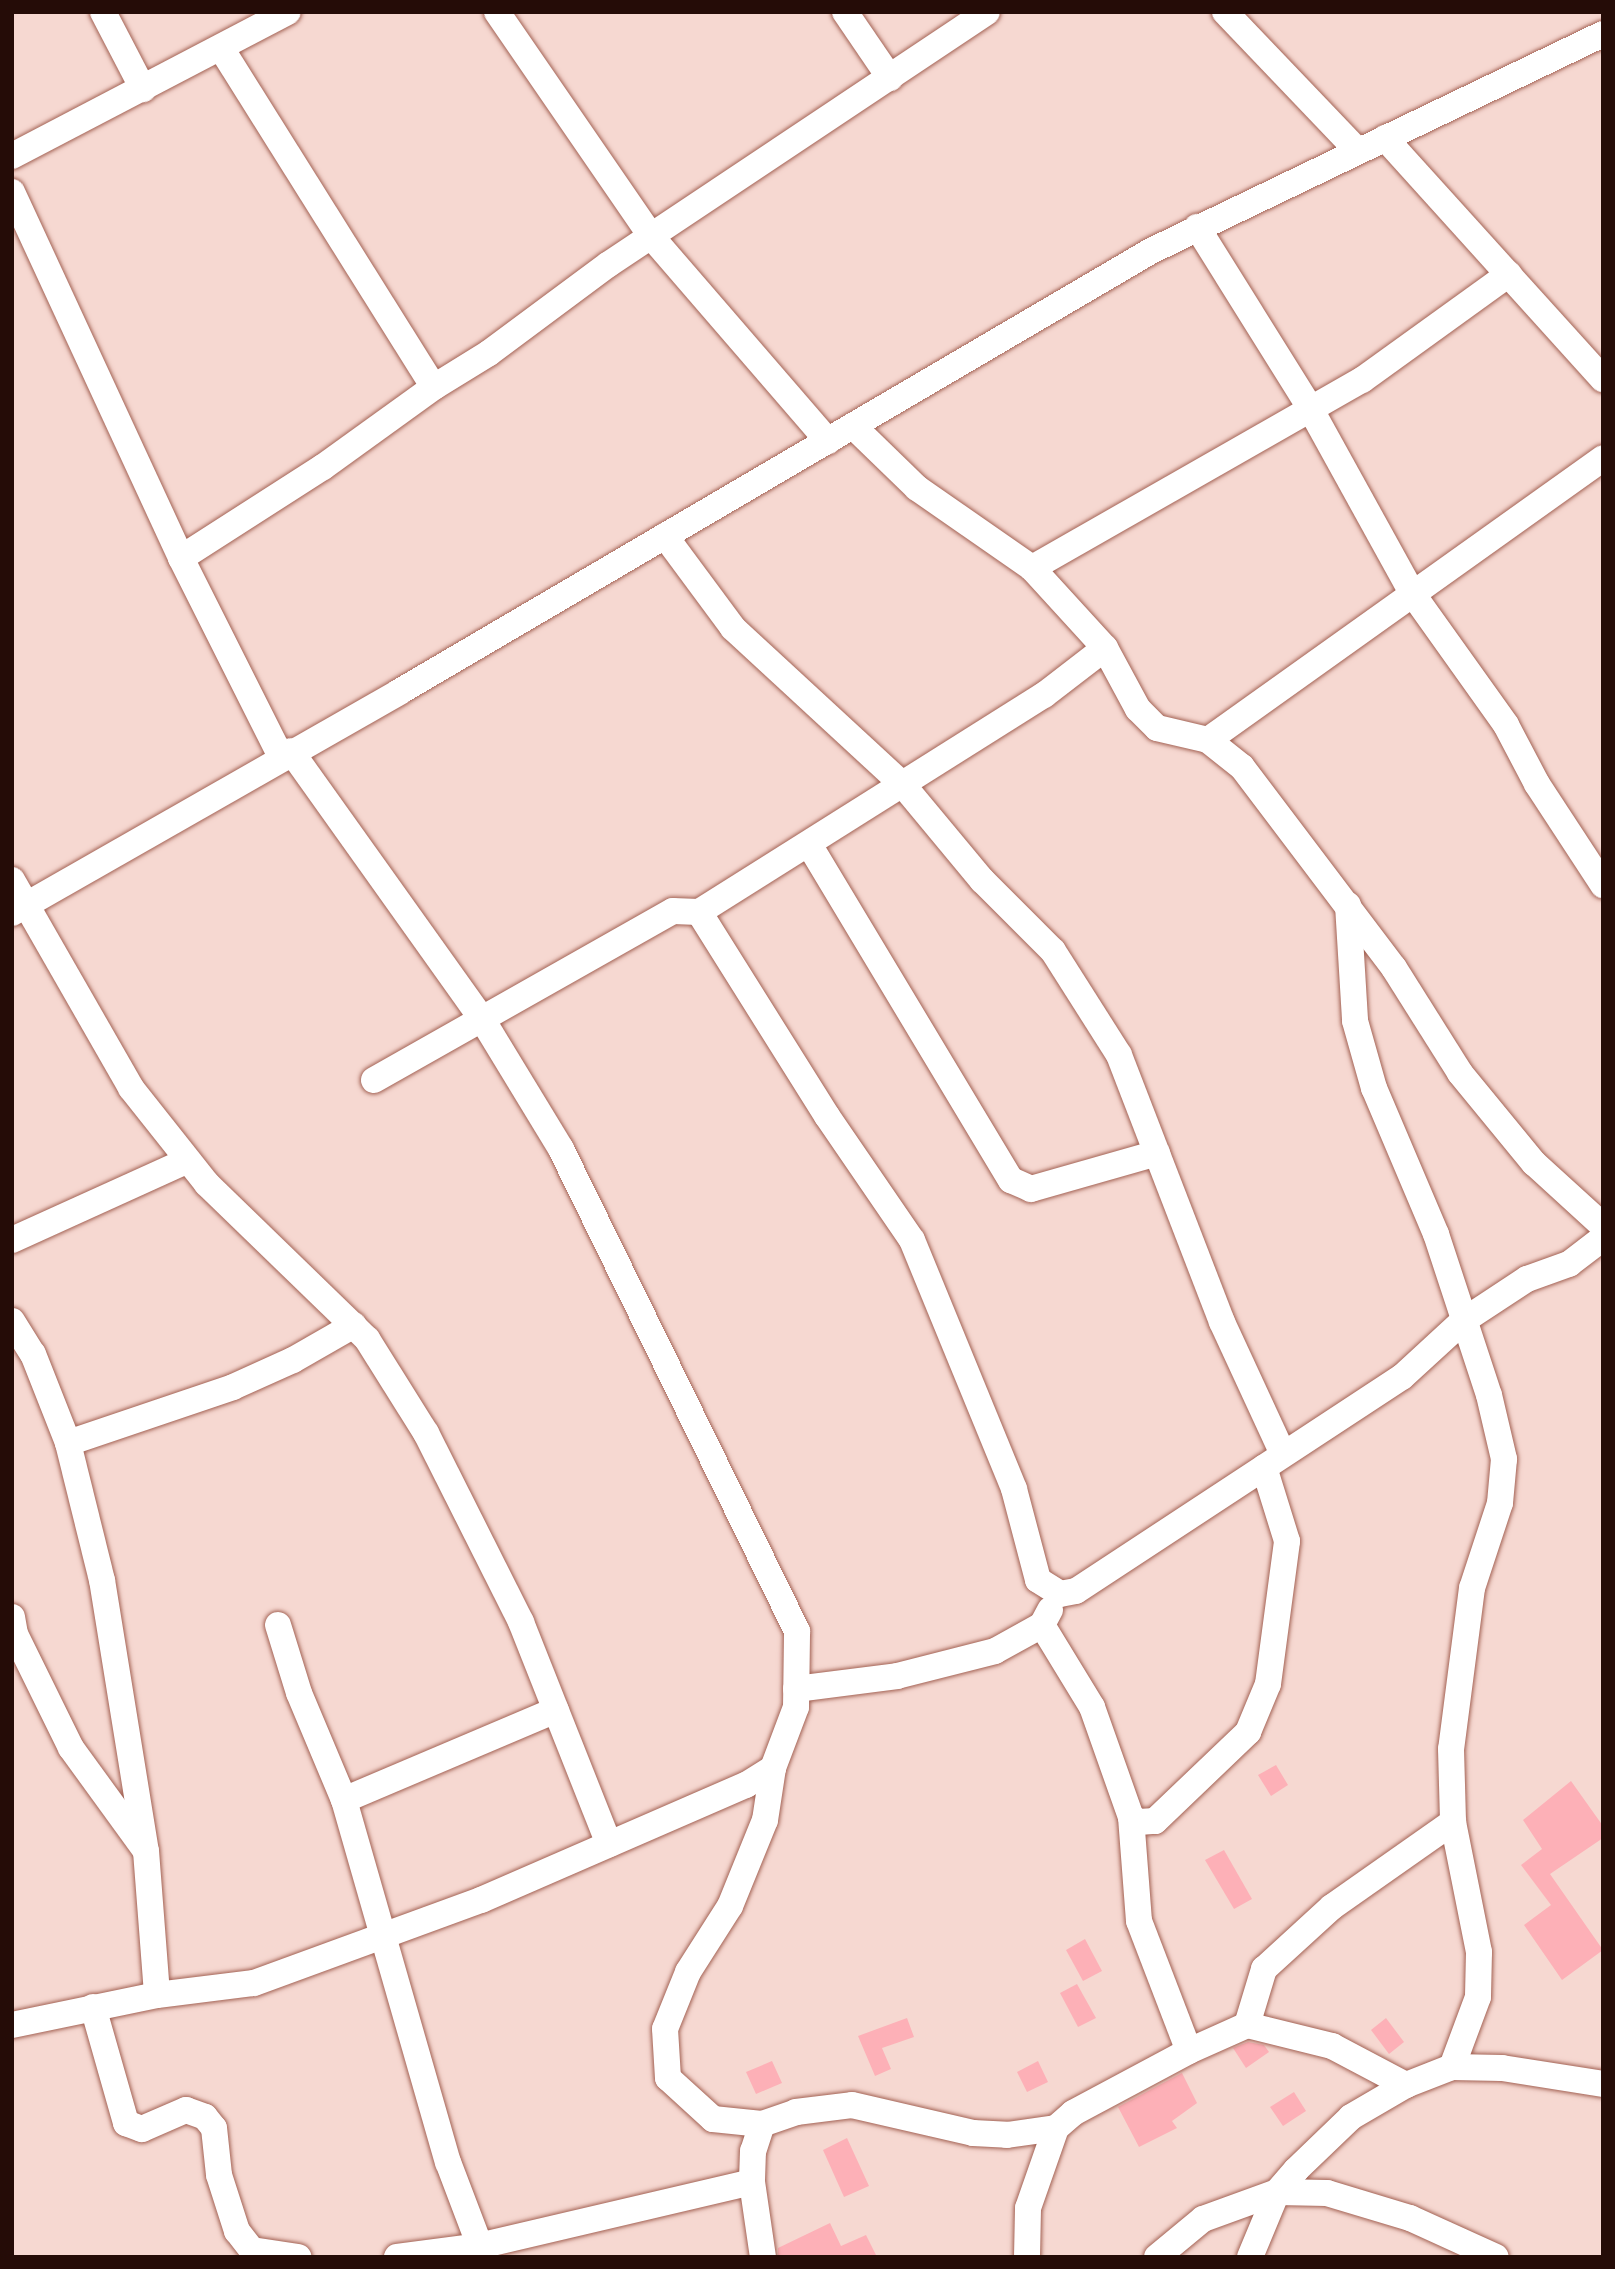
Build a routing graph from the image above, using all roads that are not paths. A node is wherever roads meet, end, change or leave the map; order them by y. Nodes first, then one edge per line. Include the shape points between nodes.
1 (103, 12) edge
2 (288, 12) edge
3 (497, 12) edge
4 (845, 12) edge
5 (987, 12) edge
6 (1225, 12) edge
7 (1603, 34) edge
8 (221, 48) junction
9 (890, 78) junction
10 (143, 89) junction
11 (1385, 138) junction
12 (1357, 150) junction
13 (12, 156) edge
14 (12, 192) edge
15 (1197, 227) junction
16 (651, 236) junction
17 (1509, 274) junction
18 (1603, 379) edge
19 (434, 387) junction
20 (1310, 408) junction
21 (853, 426) junction
22 (828, 441) junction
23 (1603, 458) edge
24 (665, 536) junction
25 (181, 558) junction
26 (1032, 568) junction
27 (1412, 593) junction
28 (1105, 648) junction
29 (1208, 740) junction
30 (286, 754) junction
31 (903, 785) junction
32 (810, 846) junction
33 (12, 880) edge
34 (1603, 885) edge
35 (1348, 905) junction
36 (20, 909) edge
37 (699, 912) junction
38 (482, 1019) junction
39 (374, 1080) dead end
40 (1157, 1153) junction
41 (186, 1161) junction
42 (1603, 1226) edge
43 (1603, 1238) edge
44 (12, 1240) edge
45 (12, 1321) edge
46 (1463, 1321) junction
47 (354, 1325) junction
48 (68, 1443) junction
49 (1273, 1460) junction
50 (1060, 1594) junction
51 (12, 1617) edge
52 (278, 1625) dead end
53 (1042, 1625) junction
54 (796, 1689) junction
55 (556, 1710) junction
56 (773, 1768) junction
57 (344, 1800) junction
58 (1131, 1817) junction
59 (1453, 1822) junction
60 (609, 1844) junction
61 (146, 1851) junction
62 (383, 1936) junction
63 (157, 1995) junction
64 (93, 2007) junction
65 (12, 2025) edge
66 (1247, 2025) junction
67 (1189, 2050) junction
68 (1452, 2067) junction
69 (1603, 2084) edge
70 (1406, 2085) junction
71 (762, 2124) junction
72 (1056, 2128) junction
73 (752, 2182) junction
74 (1277, 2192) junction
75 (481, 2251) edge
76 (298, 2257) edge
77 (397, 2257) edge
78 (763, 2257) edge
79 (1027, 2257) edge
80 (1157, 2257) edge
81 (1250, 2257) edge
82 (1496, 2257) edge

1 - 10 street
2 - 8 street
3 - 16 street
4 - 9 street
5 - 9 street
6 - 12 street
7 - 11 street
8 - 10 street
8 - 19 street
9 - 16 street
10 - 13 street
11 - 12 street
11 - 17 street
12 - 15 street
14 - 25 street
15 - 20 street
15 - 21 street
16 - 19 street via 489,353
16 - 22 street
17 - 18 street
17 - 20 street via 1362,380
19 - 25 street via 323,467
20 - 26 street
20 - 27 street
21 - 22 street
21 - 26 street via 917,488
22 - 24 street
23 - 27 street
24 - 30 street
24 - 31 street via 733,628
25 - 30 street
26 - 28 street
27 - 29 street
27 - 34 street via 1506,725 1537,784
28 - 29 street via 1138,709 1157,728
28 - 31 street via 1044,695
29 - 35 street via 1242,767
30 - 36 street
30 - 38 street
31 - 32 street
31 - 40 street via 982,880 1053,951 1119,1055
32 - 37 street
32 - 40 street via 1011,1180 1031,1189
33 - 36 street
35 - 42 street via 1460,1073 1534,1163
35 - 46 street via 1355,1021 1367,1066 1436,1234
36 - 41 street via 131,1088
37 - 38 street via 673,911
37 - 50 street via 827,1116 912,1240 1014,1489 1038,1580
38 - 39 street
38 - 54 street via 561,1149 731,1490 797,1632
40 - 49 street
41 - 44 street
41 - 47 street
43 - 46 street via 1569,1264 1527,1279
45 - 48 street via 33,1354
46 - 49 street via 1402,1377
46 - 59 street via 1504,1458 1500,1503 1472,1588 1451,1749
47 - 48 street via 233,1387
47 - 55 street via 426,1433 522,1622
48 - 61 street via 102,1580
49 - 50 street via 1076,1591
49 - 58 street via 1287,1541 1268,1685 1248,1732 1155,1821
50 - 53 street
51 - 61 street via 15,1634 71,1748
52 - 57 street via 299,1693
53 - 54 street via 983,1654 897,1676
53 - 58 street via 1092,1707
54 - 56 street via 796,1707
55 - 57 street
55 - 60 street
56 - 60 street via 746,1785
56 - 71 street via 765,1819 730,1906 688,1972 665,2029 668,2078 713,2119
57 - 62 street
58 - 67 street via 1139,1921
59 - 66 street via 1332,1907 1264,1969
59 - 68 street via 1479,1952 1478,1997
60 - 62 street via 481,1900
61 - 63 street
62 - 63 street via 254,1983
62 - 75 street via 448,2162
63 - 64 street
64 - 65 street
64 - 76 street via 126,2123 142,2129 186,2110 205,2117 214,2128 219,2175 237,2231 252,2250
66 - 67 street
66 - 70 street via 1332,2046
67 - 72 street via 1073,2113
68 - 69 street via 1503,2068
68 - 70 street
70 - 74 street via 1351,2117
71 - 72 street via 796,2112 852,2105 973,2133 1007,2135
71 - 73 street via 753,2151
72 - 79 street via 1028,2208
73 - 75 street
73 - 78 street
74 - 80 street via 1203,2219
74 - 81 street
74 - 82 street via 1327,2193 1410,2218
75 - 77 street

